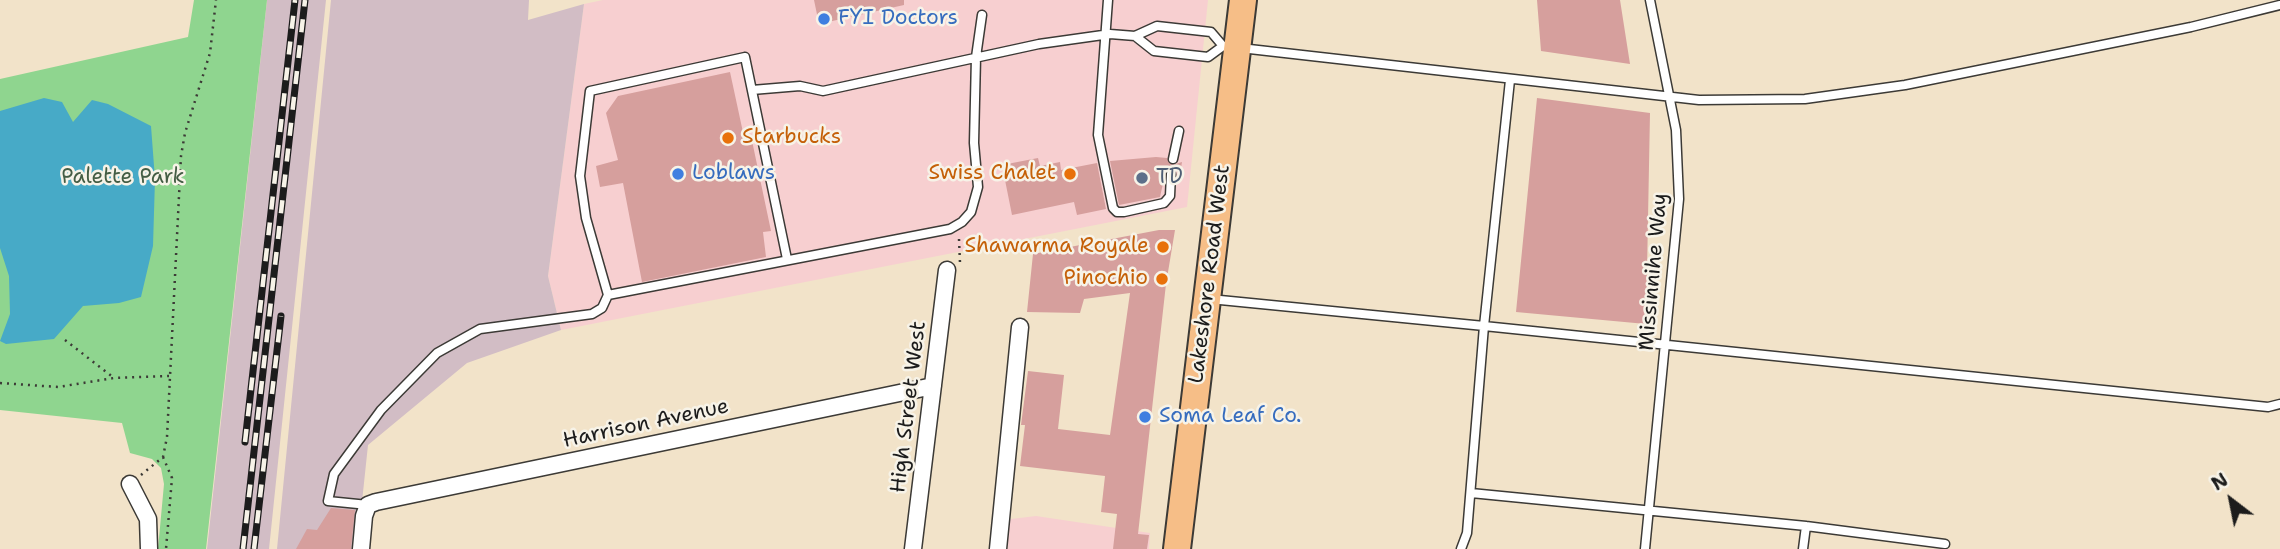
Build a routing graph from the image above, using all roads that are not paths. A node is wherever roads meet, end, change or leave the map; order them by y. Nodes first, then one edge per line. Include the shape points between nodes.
1 (1108, 0) edge
2 (1243, 0) edge
3 (1650, 0) edge
4 (2280, 5) edge
5 (982, 15) dead end
6 (1105, 34) junction
7 (1135, 36) junction
8 (1230, 47) junction
9 (976, 57) junction
10 (1510, 80) junction
11 (752, 90) junction
12 (1670, 95) junction
13 (1179, 131) dead end
14 (1173, 159) dead end
15 (1171, 174) dead end
16 (787, 259) junction
17 (947, 270) road end
18 (608, 295) junction
19 (1207, 298) junction
20 (1483, 326) junction
21 (1020, 327) dead end
22 (1666, 345) junction
23 (933, 386) junction
24 (2280, 404) edge
25 (130, 484) road end
26 (1471, 493) junction
27 (368, 505) junction
28 (1649, 510) junction
29 (1806, 526) junction
30 (1945, 544) dead end
31 (149, 549) edge
32 (361, 549) edge
33 (913, 549) edge
34 (998, 549) edge
35 (1177, 549) edge
36 (1461, 549) edge
37 (1645, 549) edge
38 (1803, 549) edge

1 - 6 lane
2 - 8 main road, Lakeshore Road West
3 - 12 lane, Missinnihe Way
4 - 12 lane via 2177,30 1842,95 1699,100
5 - 9 lane
6 - 7 lane
6 - 9 lane
6 - 15 lane via 1099,144 1115,211 1164,203 1170,196
7 - 8 lane via 1157,26 1211,32
7 - 8 lane via 1154,51 1208,57
8 - 10 lane
8 - 19 main road, Lakeshore Road West
9 - 11 lane via 823,91 800,86
9 - 16 lane via 978,187 971,212 957,225
10 - 12 lane
10 - 20 lane
11 - 16 lane
11 - 18 lane via 745,57 590,91 580,176 586,219
12 - 22 lane, Missinnihe Way via 1676,130 1679,225
13 - 14 lane
16 - 18 lane
17 - 23 street, High Street West
18 - 27 lane via 602,308 592,314 480,330 437,353 381,410 334,474 328,501
19 - 20 lane
19 - 35 main road, Lakeshore Road West
20 - 22 lane
20 - 26 lane
21 - 34 street
22 - 24 lane via 2268,407
22 - 28 lane, Missinnihe Way
23 - 27 street, Harrison Avenue
23 - 33 street, High Street West
25 - 31 street via 148,519
26 - 28 lane
26 - 36 lane
27 - 32 street
28 - 29 lane
28 - 37 lane, Missinnihe Way
29 - 30 lane
29 - 38 lane

